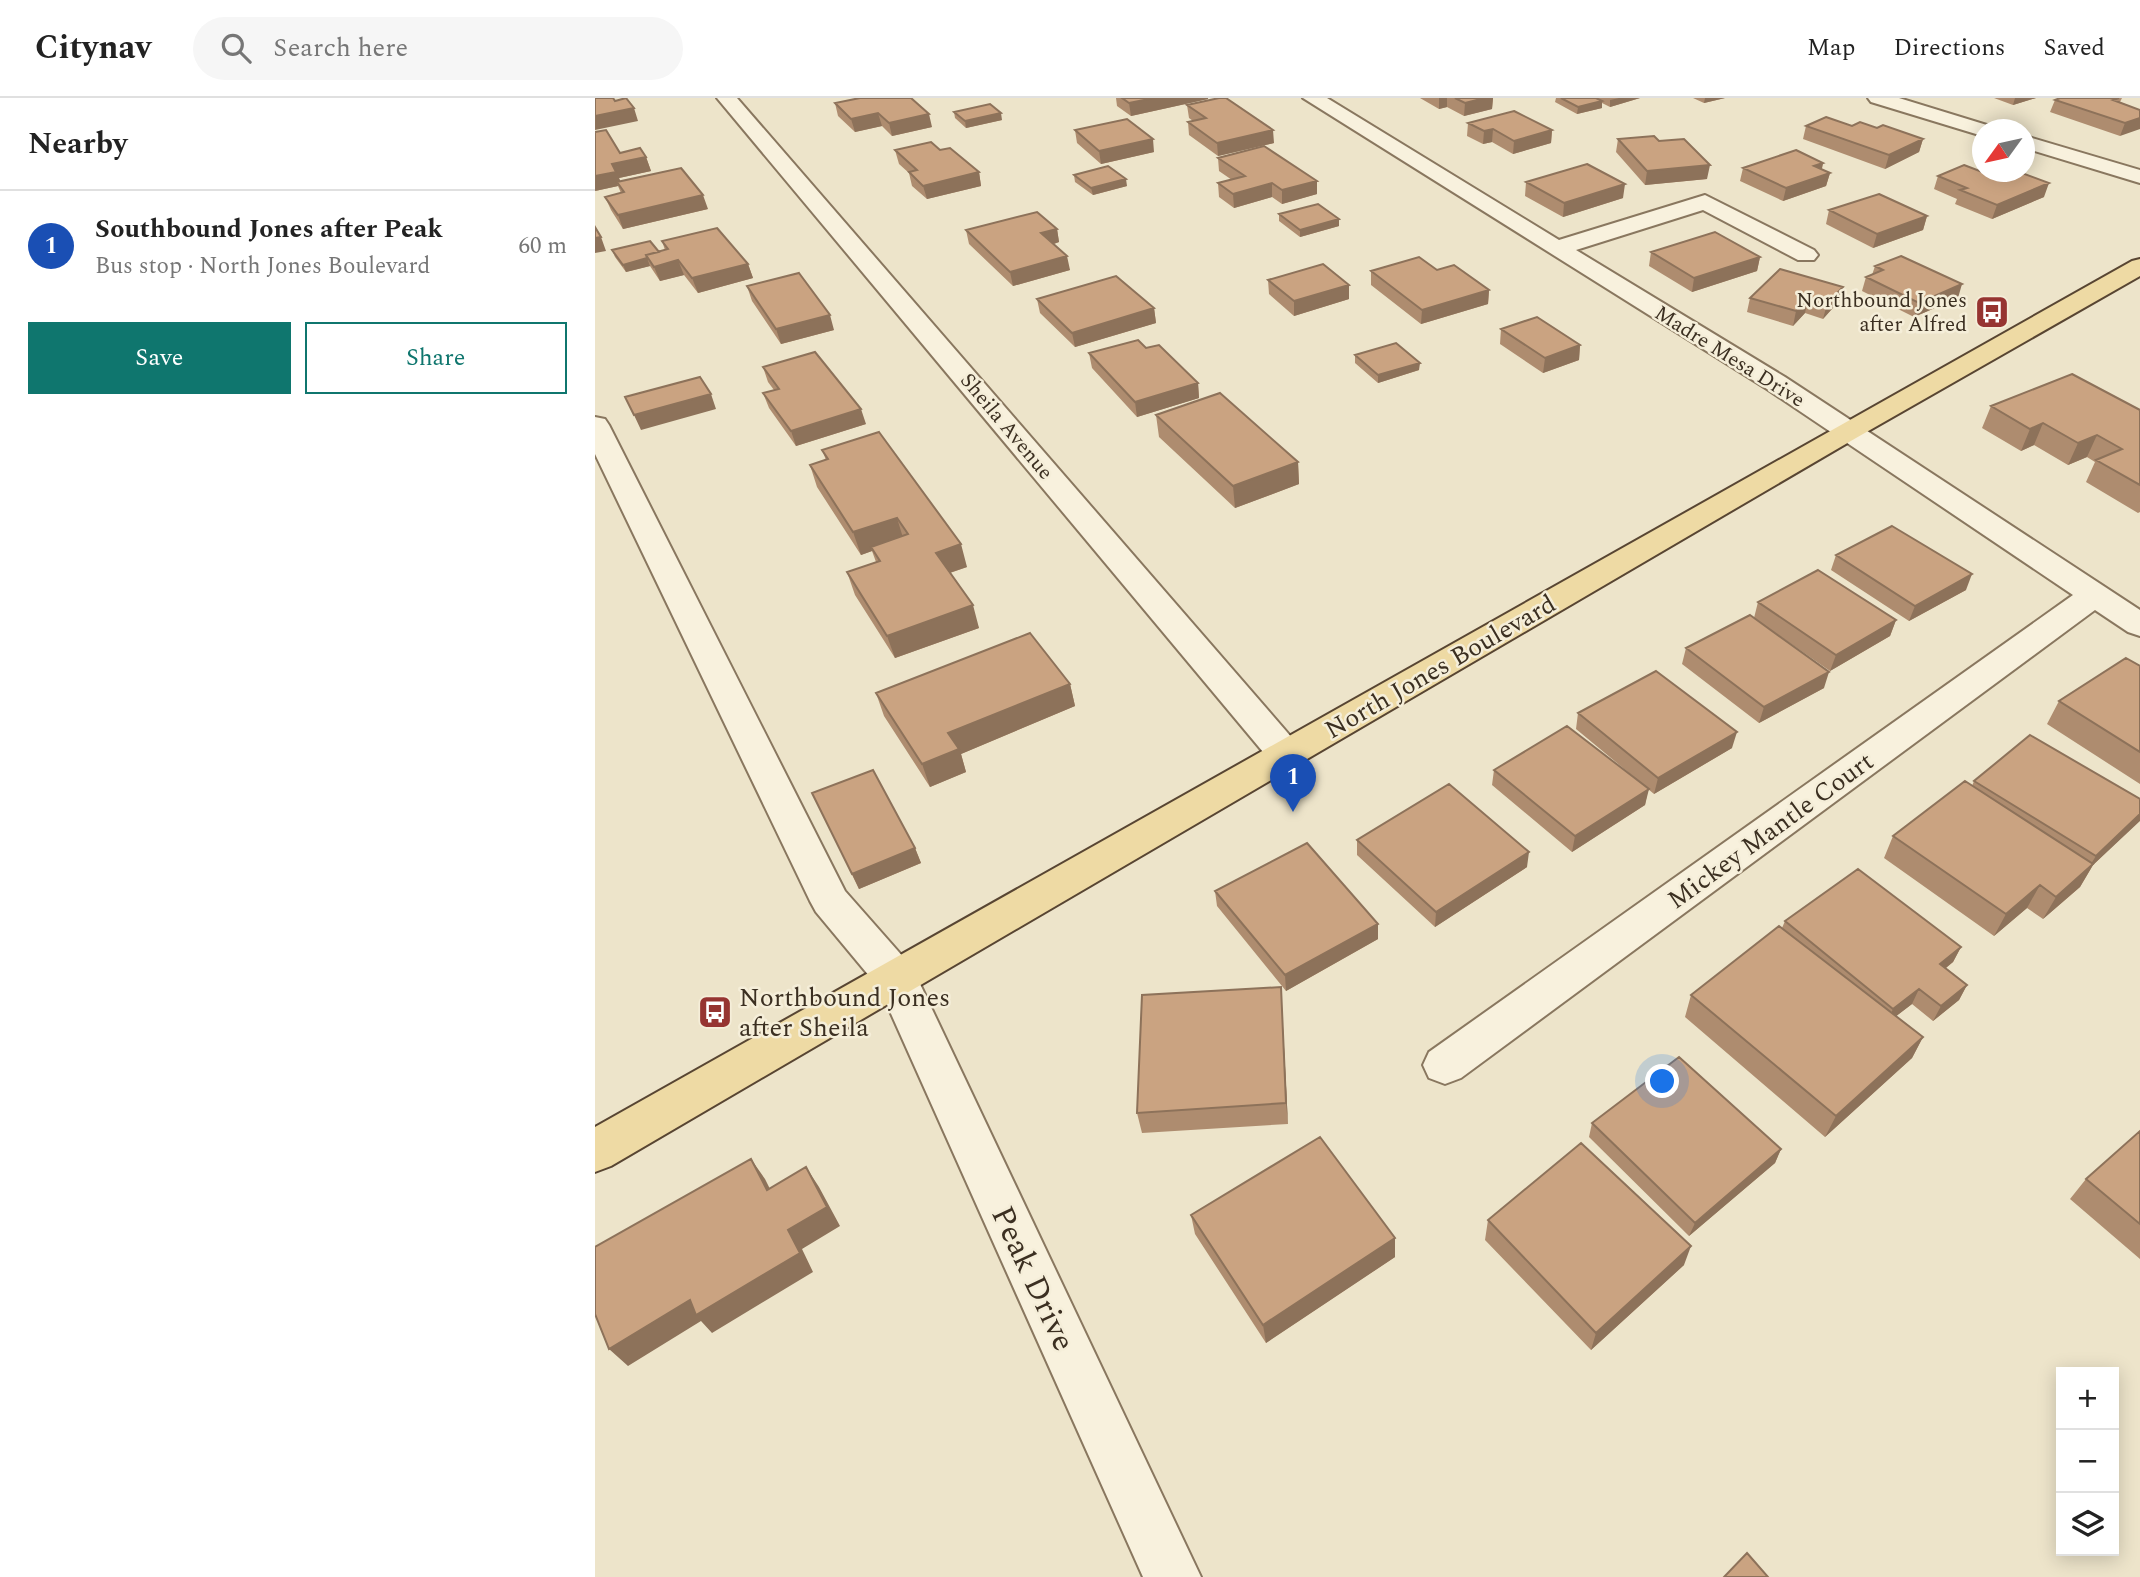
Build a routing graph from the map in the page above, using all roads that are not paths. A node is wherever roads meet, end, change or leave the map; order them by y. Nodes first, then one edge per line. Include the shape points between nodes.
1 (727, 98) edge
2 (1313, 98) edge
3 (1878, 98) edge
4 (1972, 127) edge
5 (2035, 145) edge
6 (2140, 177) edge
7 (1557, 248) junction
8 (1805, 255) dead end
9 (2140, 265) edge
10 (595, 425) edge
11 (1846, 432) junction
12 (2095, 595) junction
13 (2140, 625) edge
14 (1286, 755) junction
15 (897, 979) junction
16 (1445, 1065) dead end
17 (595, 1151) edge
18 (1172, 1577) edge

1 - 14 street, Sheila Avenue
2 - 7 street, Madre Mesa Drive
3 - 4 street
5 - 6 street
7 - 8 street via 1705,202
7 - 11 street, Madre Mesa Drive via 1776,383
9 - 11 main road, North Jones Boulevard
10 - 15 street, Peak Drive via 830,901
11 - 12 street, Madre Mesa Drive
11 - 14 main road, North Jones Boulevard
12 - 13 street, Madre Mesa Drive
12 - 16 street, Mickey Mantle Court
14 - 15 main road, North Jones Boulevard
15 - 17 main road, North Jones Boulevard
15 - 18 street, Peak Drive

